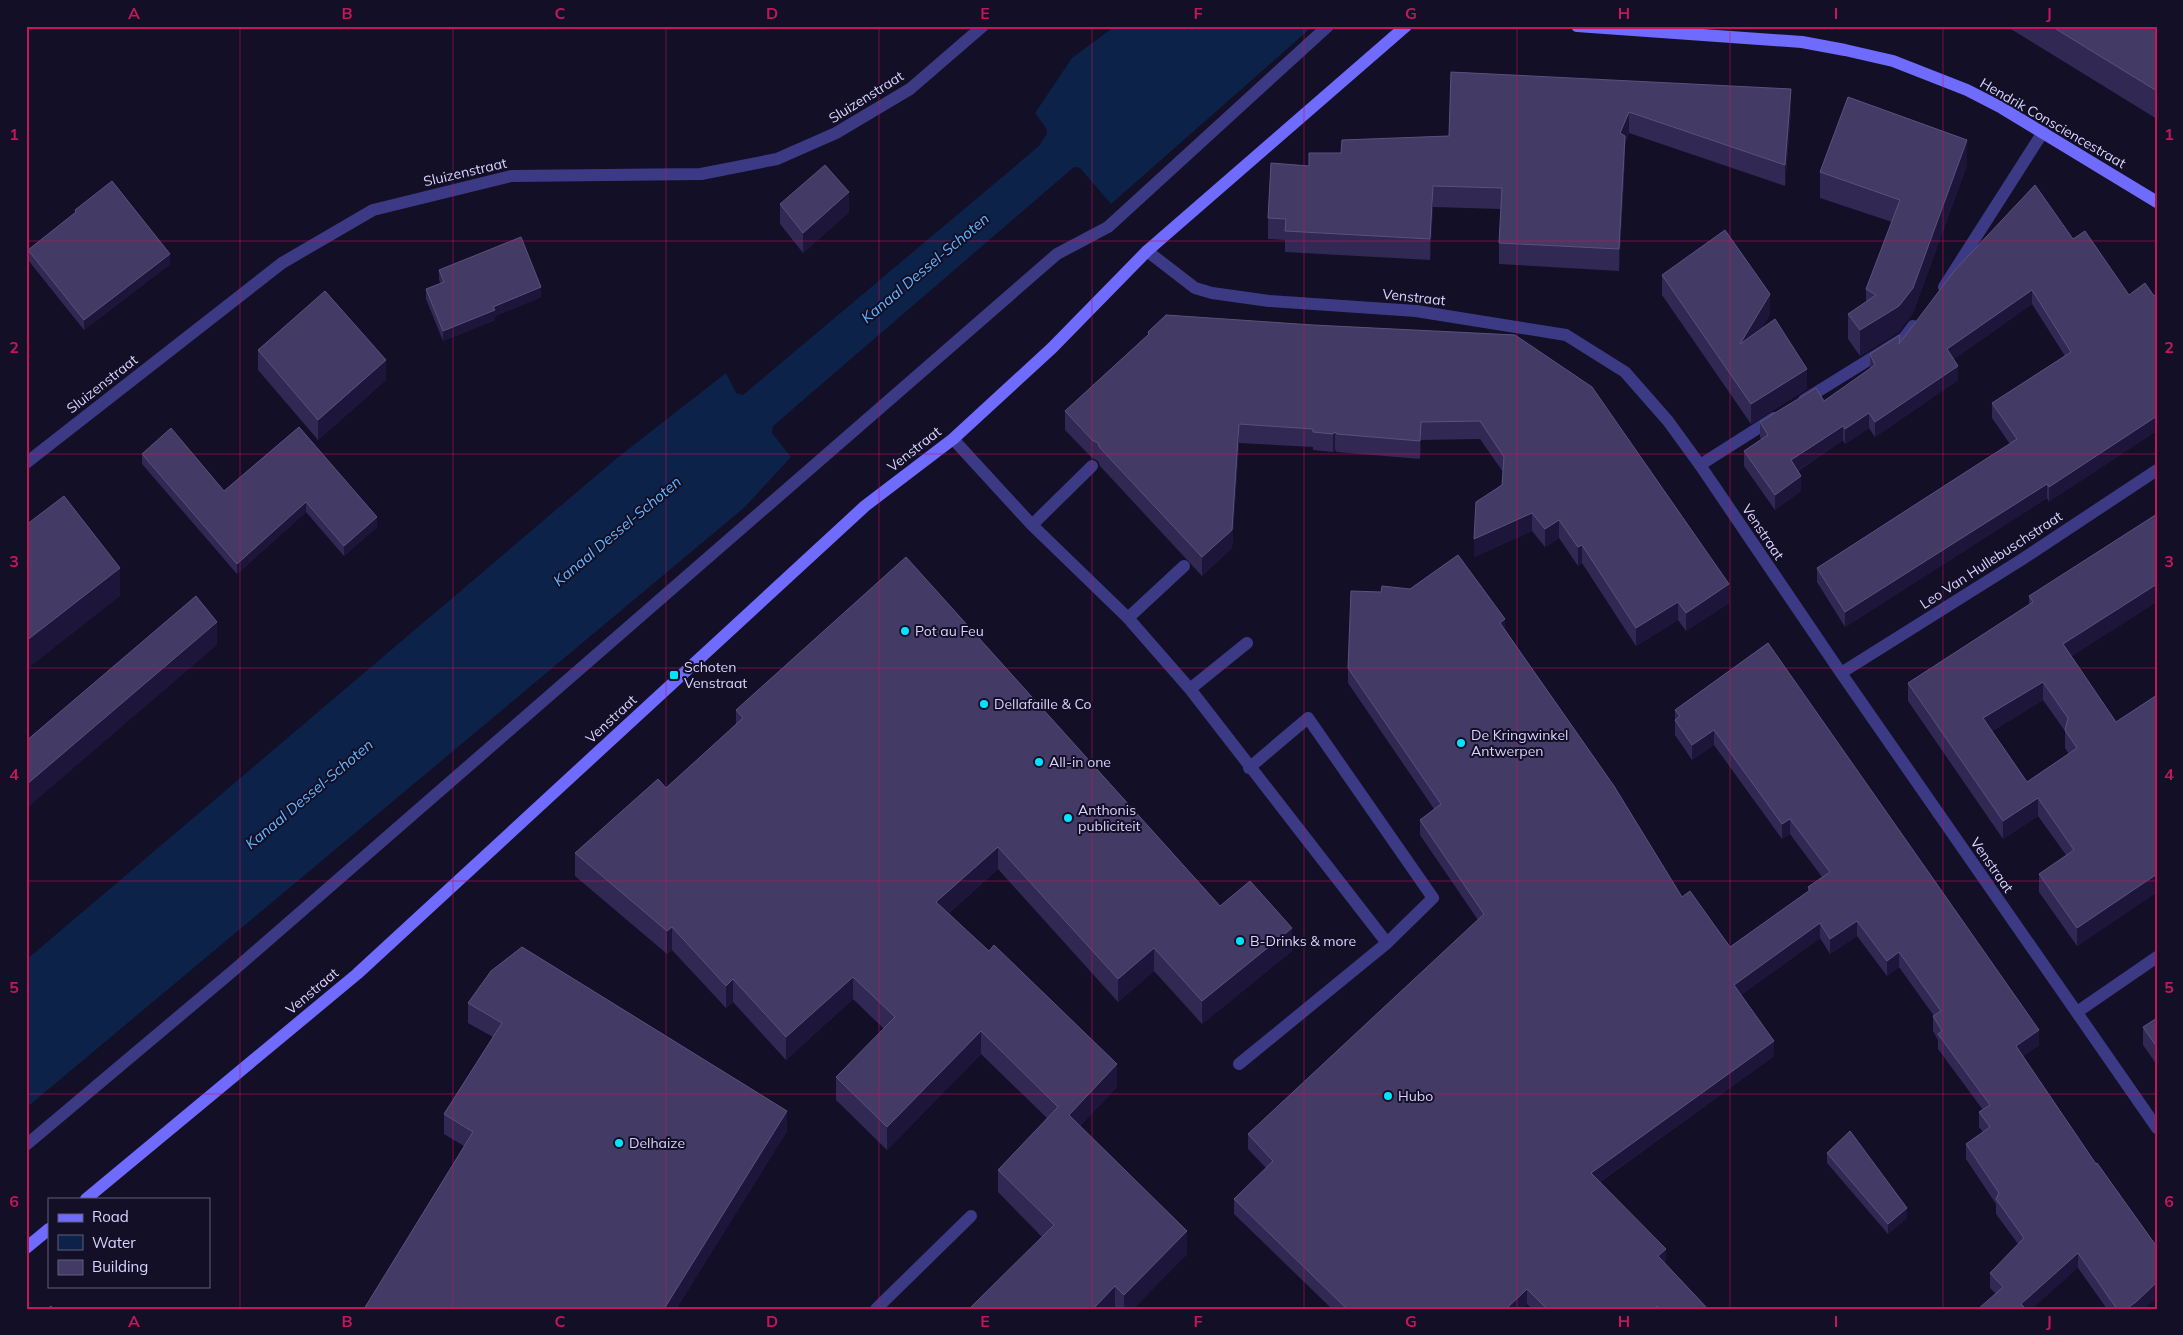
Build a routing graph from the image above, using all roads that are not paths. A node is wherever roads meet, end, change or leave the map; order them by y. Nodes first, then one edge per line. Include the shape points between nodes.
1 (983, 26) edge
2 (1328, 26) edge
3 (1406, 26) edge
4 (1577, 26) edge
5 (2043, 132) junction
6 (2157, 202) edge
7 (1147, 251) junction
8 (1937, 297) edge
9 (1920, 317) edge
10 (953, 438) junction
11 (26, 463) edge
12 (1700, 465) junction
13 (1092, 466) dead end
14 (2157, 470) edge
15 (1032, 524) junction
16 (1184, 566) dead end
17 (1128, 618) junction
18 (1247, 643) dead end
19 (1841, 673) junction
20 (1190, 689) junction
21 (1249, 768) junction
22 (1386, 943) junction
23 (2157, 957) edge
24 (2077, 1012) junction
25 (1239, 1064) dead end
26 (2157, 1128) edge
27 (26, 1146) edge
28 (87, 1198) edge
29 (971, 1216) dead end
30 (48, 1231) edge
31 (26, 1248) edge
32 (876, 1309) edge

1 - 11 street, Sluizenstraat via 910,89 836,133 777,158 702,174 511,176 373,210 282,263
2 - 27 street via 1108,226 1057,254 241,964
3 - 7 street, Venstraat
4 - 5 street, Hendrik Consciencestraat via 1802,42 1845,50 1893,61 1967,90
5 - 6 street, Hendrik Consciencestraat
5 - 8 street
7 - 10 street, Venstraat via 1052,348
7 - 12 street, Venstraat via 1195,288 1212,293 1269,301 1416,311 1566,335 1625,372 1668,421
9 - 12 street via 1904,338
10 - 15 street
10 - 28 street, Venstraat via 865,506 357,974
12 - 19 street, Venstraat
13 - 15 street
14 - 19 street, Leo Van Hullebuschstraat
15 - 17 street
16 - 17 street
17 - 20 street
18 - 20 street
19 - 24 street, Venstraat
20 - 21 street
21 - 22 street
21 - 22 street via 1308,718 1433,898
22 - 25 street
23 - 24 street
24 - 26 street, Venstraat
29 - 32 street
30 - 31 street

